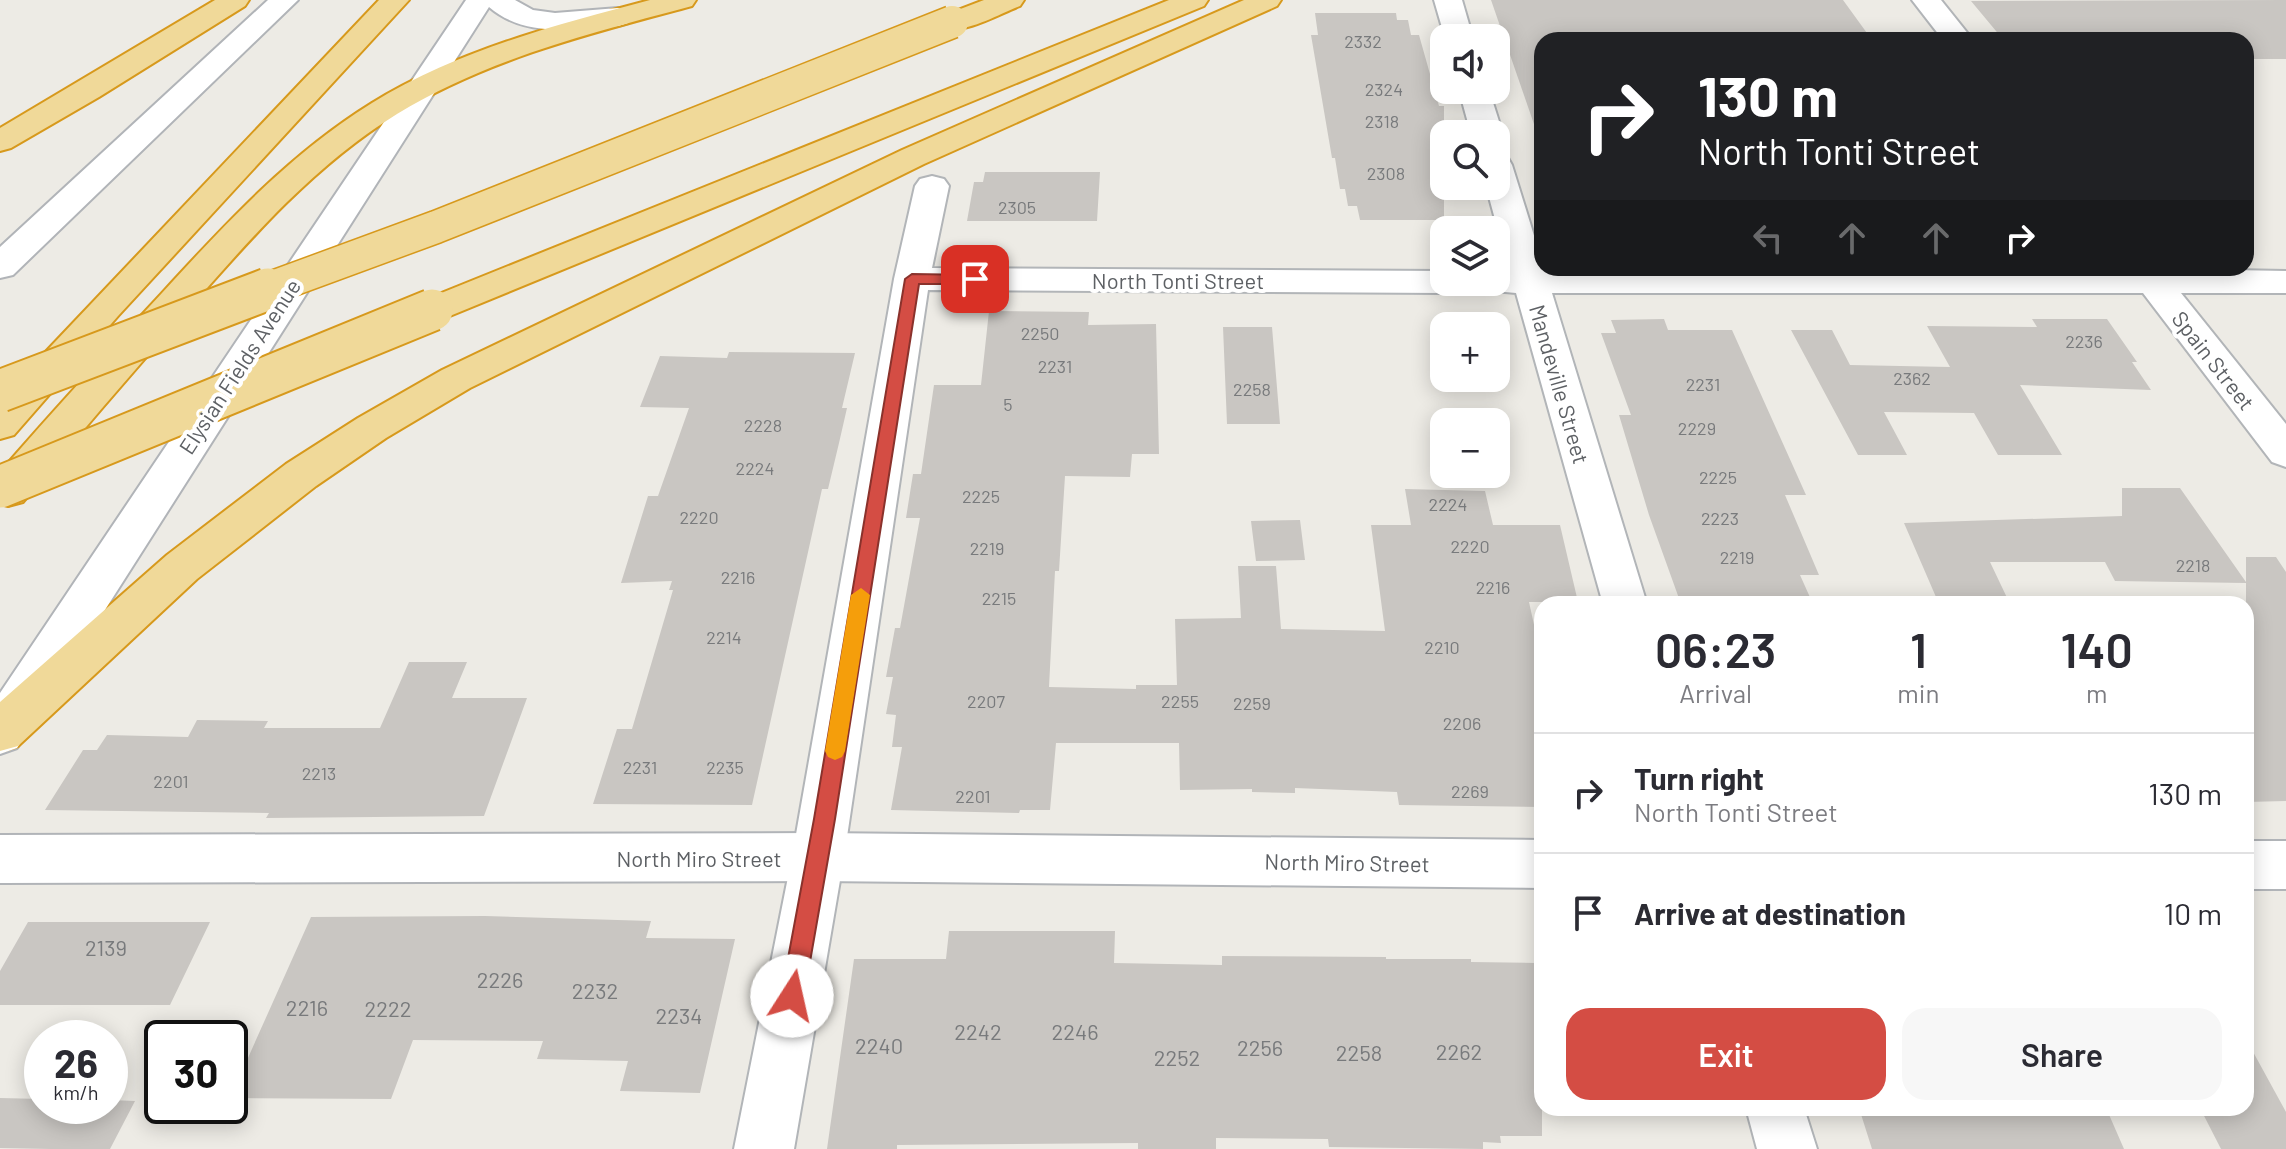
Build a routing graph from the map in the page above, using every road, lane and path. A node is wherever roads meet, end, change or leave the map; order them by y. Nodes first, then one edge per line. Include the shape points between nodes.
1 (235, 0) edge
2 (284, 0) edge
3 (395, 0) edge
4 (480, 0) edge
5 (498, 0) edge
6 (682, 0) edge
7 (1010, 0) edge
8 (1194, 0) edge
9 (1267, 0) edge
10 (1448, 0) edge
11 (1926, 0) edge
12 (618, 17) junction
13 (1455, 24) edge
14 (1952, 32) edge
15 (424, 87) junction
16 (0, 141) edge
17 (932, 186) dead end
18 (1501, 200) edge
19 (0, 267) edge
20 (2057, 276) edge
21 (2149, 276) edge
22 (2168, 276) edge
23 (912, 279) junction
24 (1430, 282) edge
25 (1513, 282) edge
26 (2286, 282) edge
27 (0, 391) edge
28 (0, 425) edge
29 (2286, 452) edge
30 (0, 487) edge
31 (0, 500) edge
32 (1622, 596) edge
33 (1, 732) edge
34 (818, 857) junction
35 (0, 859) edge
36 (1534, 864) edge
37 (2254, 865) edge
38 (2286, 865) edge
39 (1777, 1116) edge
40 (764, 1149) edge
41 (1787, 1149) edge

1 - 16 highway
2 - 19 street
3 - 28 highway, bridge
4 - 15 street, Elysian Fields Avenue
5 - 12 street via 524,18
6 - 12 highway
7 - 27 highway, bridge via 436,227
8 - 30 highway, bridge
9 - 33 highway via 913,157 456,379 301,475 193,558
10 - 13 street
11 - 14 street
12 - 15 highway via 510,51
15 - 31 highway via 370,117 291,176
15 - 33 street, Elysian Fields Avenue
17 - 23 street
18 - 25 street, Mandeville Street
20 - 25 street
21 - 29 street, Spain Street
22 - 26 street
23 - 24 street, North Tonti Street
23 - 34 street
25 - 32 street, Mandeville Street
34 - 35 street, North Miro Street
34 - 36 street, North Miro Street
34 - 40 street
37 - 38 street
39 - 41 street

